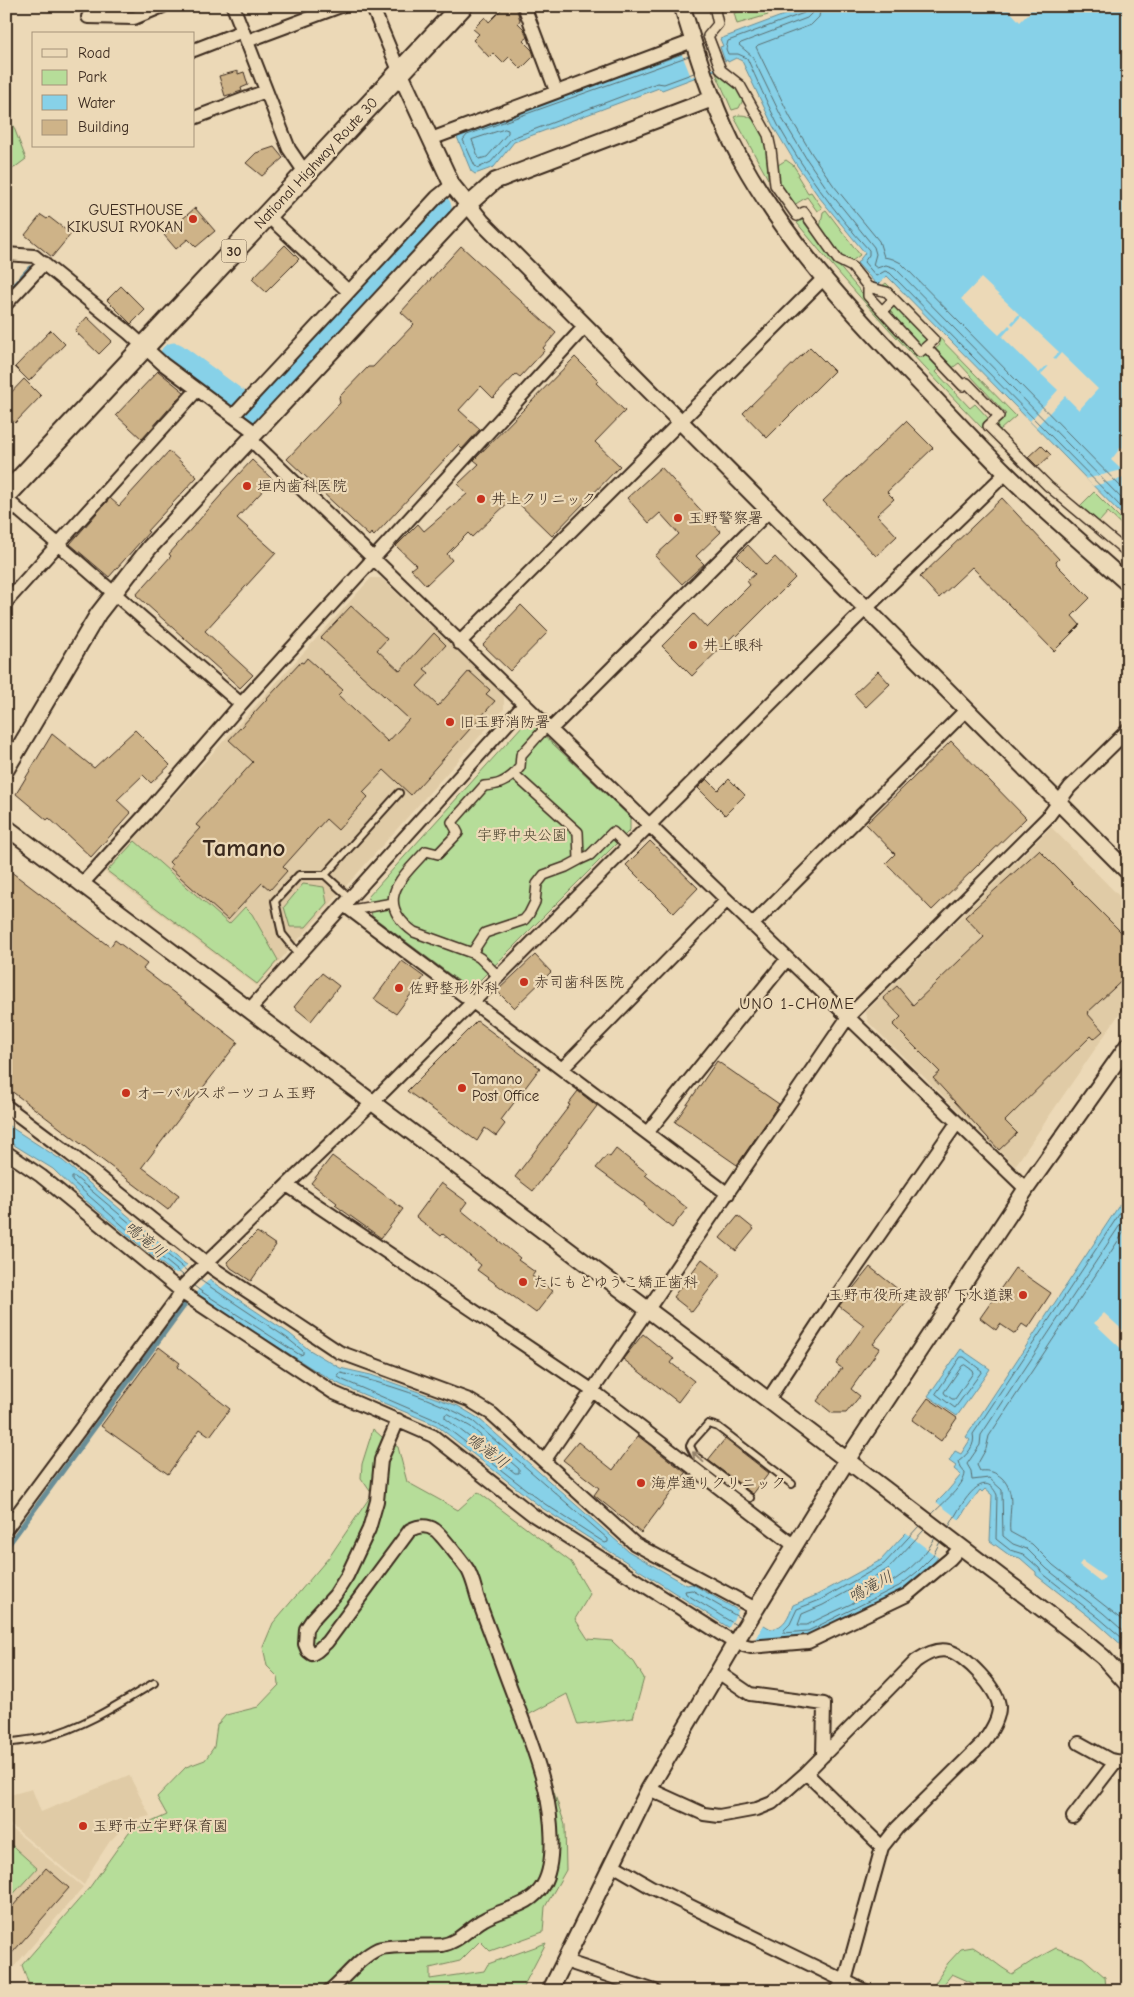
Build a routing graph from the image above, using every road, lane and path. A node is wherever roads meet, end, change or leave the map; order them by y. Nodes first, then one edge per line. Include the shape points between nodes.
1 (162, 6) edge
2 (233, 6) edge
3 (341, 6) edge
4 (372, 6) edge
5 (462, 6) edge
6 (524, 6) edge
7 (682, 6) edge
8 (714, 6) edge
9 (88, 17) dead end
10 (245, 36) junction
11 (694, 44) junction
12 (195, 50) edge
13 (400, 73) junction
14 (266, 91) junction
15 (556, 91) junction
16 (714, 98) junction
17 (195, 118) edge
18 (431, 139) junction
19 (306, 174) junction
20 (452, 185) junction
21 (467, 206) junction
22 (267, 216) junction
23 (6, 254) edge
24 (44, 264) junction
25 (823, 279) junction
26 (868, 287) junction
27 (348, 291) junction
28 (894, 299) junction
29 (6, 304) edge
30 (882, 311) junction
31 (585, 326) junction
32 (144, 347) junction
33 (926, 347) junction
34 (197, 390) junction
35 (239, 410) junction
36 (680, 421) junction
37 (253, 437) junction
38 (1006, 473) junction
39 (6, 495) edge
40 (6, 499) edge
41 (769, 511) junction
42 (58, 543) junction
43 (1128, 553) edge
44 (373, 559) junction
45 (1128, 584) edge
46 (113, 592) junction
47 (6, 602) edge
48 (866, 609) junction
49 (460, 643) junction
50 (241, 704) junction
51 (525, 704) junction
52 (966, 710) junction
53 (549, 728) junction
54 (1128, 730) edge
55 (6, 770) edge
56 (514, 774) junction
57 (399, 793) dead end
58 (1059, 802) junction
59 (649, 825) junction
60 (6, 826) edge
61 (628, 846) junction
62 (579, 860) junction
63 (1128, 872) edge
64 (325, 875) junction
65 (81, 884) junction
66 (727, 900) junction
67 (393, 903) junction
68 (348, 904) junction
69 (752, 925) junction
70 (472, 952) junction
71 (299, 955) junction
72 (787, 959) junction
73 (498, 976) junction
74 (472, 1001) junction
75 (250, 1009) junction
76 (848, 1018) junction
77 (1128, 1045) edge
78 (562, 1069) junction
79 (373, 1102) junction
80 (6, 1106) edge
81 (957, 1123) junction
82 (647, 1133) junction
83 (6, 1152) edge
84 (287, 1184) junction
85 (1026, 1189) junction
86 (728, 1194) junction
87 (206, 1262) junction
88 (183, 1288) junction
89 (649, 1310) junction
90 (592, 1391) junction
91 (768, 1400) junction
92 (398, 1420) junction
93 (847, 1460) junction
94 (544, 1461) junction
95 (792, 1484) dead end
96 (750, 1498) dead end
97 (6, 1529) edge
98 (956, 1543) junction
99 (795, 1546) junction
100 (755, 1612) junction
101 (737, 1640) junction
102 (718, 1672) junction
103 (154, 1683) dead end
104 (1128, 1685) edge
105 (6, 1743) edge
106 (1078, 1743) dead end
107 (823, 1756) junction
108 (1122, 1762) edge
109 (806, 1773) junction
110 (650, 1789) junction
111 (1073, 1817) dead end
112 (882, 1847) junction
113 (613, 1865) junction
114 (565, 1961) junction
115 (845, 1981) junction
116 (329, 1991) edge
117 (550, 1991) edge
118 (655, 1991) edge
119 (836, 1991) edge
120 (865, 1991) edge

1 - 9 street via 134,18
2 - 10 street
3 - 10 street
4 - 13 street
5 - 13 highway, National Highway Route 30 / 30
6 - 15 street
7 - 11 street
8 - 26 street via 718,24 708,36 721,70 740,86 768,135 774,185 797,216 804,212 838,260 852,267
10 - 12 street
10 - 14 street
11 - 15 street
11 - 16 street
13 - 18 street
13 - 19 highway, National Highway Route 30 / 30
14 - 17 street
14 - 19 street via 289,150
15 - 18 street
16 - 21 street via 495,181
16 - 25 street via 735,149 757,188
18 - 20 street
19 - 22 highway, National Highway Route 30 / 30
20 - 21 street
20 - 27 street via 436,197
21 - 31 street
21 - 37 street
22 - 27 street
22 - 32 highway, National Highway Route 30 / 30
23 - 24 street via 34,256
24 - 29 street
24 - 32 street
25 - 36 street
25 - 38 street
26 - 28 street via 888,292
26 - 30 street via 868,296
27 - 35 street
28 - 30 street
28 - 33 street via 934,340
30 - 33 street via 920,352
31 - 36 street
31 - 44 street
32 - 34 street
32 - 39 highway, National Highway Route 30 / 30
33 - 43 street via 963,386 967,383 999,416 988,426 1048,486
34 - 35 street
34 - 42 street
35 - 37 street
36 - 41 street
36 - 49 street
37 - 44 street
37 - 46 street via 150,547
38 - 45 street
38 - 48 street
40 - 42 street
41 - 48 street
41 - 53 street
42 - 46 street
42 - 47 street
44 - 49 street
44 - 50 street
46 - 50 street
46 - 55 street
48 - 52 street
48 - 59 street
49 - 51 street
50 - 65 street
51 - 53 street
51 - 68 street
52 - 58 street
52 - 69 street
53 - 56 street via 521,755 520,767
53 - 59 street
54 - 58 street
56 - 62 street via 578,832
56 - 67 street via 497,786 484,786 452,822 458,833 438,854 426,851 401,878
57 - 64 lane
58 - 63 street
58 - 76 street via 1047,818
59 - 61 street
59 - 66 street
60 - 65 street
61 - 62 street via 613,832 590,856
61 - 73 street
62 - 70 street via 544,875 536,884 535,902 524,920 485,933
64 - 68 lane
64 - 71 lane via 299,875 275,901 282,934
65 - 75 street
66 - 69 street
66 - 78 street
67 - 68 street
67 - 70 street via 399,920 414,932
68 - 71 street
68 - 74 street
69 - 72 street
70 - 73 street
71 - 75 street
72 - 76 street
72 - 82 street
73 - 74 street
74 - 78 street
74 - 79 street
75 - 79 street
76 - 81 street
76 - 86 street
77 - 85 street
78 - 82 street
79 - 84 street
79 - 89 street
80 - 87 street
81 - 85 street
81 - 91 street
82 - 86 street
83 - 88 street
84 - 87 street
84 - 90 street
85 - 93 street
86 - 89 street
87 - 88 street
87 - 94 street via 340,1352 470,1400 492,1414
88 - 92 street via 334,1393
88 - 97 street
89 - 90 street
89 - 91 street
90 - 94 street
90 - 99 street
91 - 93 street
92 - 101 street via 433,1436 533,1515
92 - 116 street via 381,1460 377,1501 369,1529 347,1576 306,1629 305,1644 312,1654 327,1642 410,1530 427,1526 440,1534 468,1572 530,1736 545,1789 551,1832 550,1864 544,1883 535,1896 521,1905 485,1918 459,1938 444,1944 379,1948
93 - 98 street
93 - 99 street
94 - 100 street via 635,1544
96 -> 95 lane via 691,1451 692,1442 708,1424 718,1427
98 - 101 street via 950,1559 907,1594 808,1642 751,1647
98 - 104 street via 1074,1633 1103,1657
99 - 100 street
100 - 101 street
101 - 102 street
102 - 107 street via 750,1694 824,1704
102 - 110 street
103 - 105 lane via 79,1724 46,1736
106 - 108 street via 1110,1760
107 - 109 street
107 - 112 street via 916,1661 927,1654 949,1651 961,1657 994,1691 999,1705 998,1716 984,1742 896,1828
108 - 111 street
109 - 110 street via 772,1803 719,1816 704,1814
109 - 112 street
110 - 113 street
112 - 115 street
113 - 114 street
113 - 115 street via 651,1887
114 - 117 street
114 - 118 street
115 - 119 street
115 - 120 street

